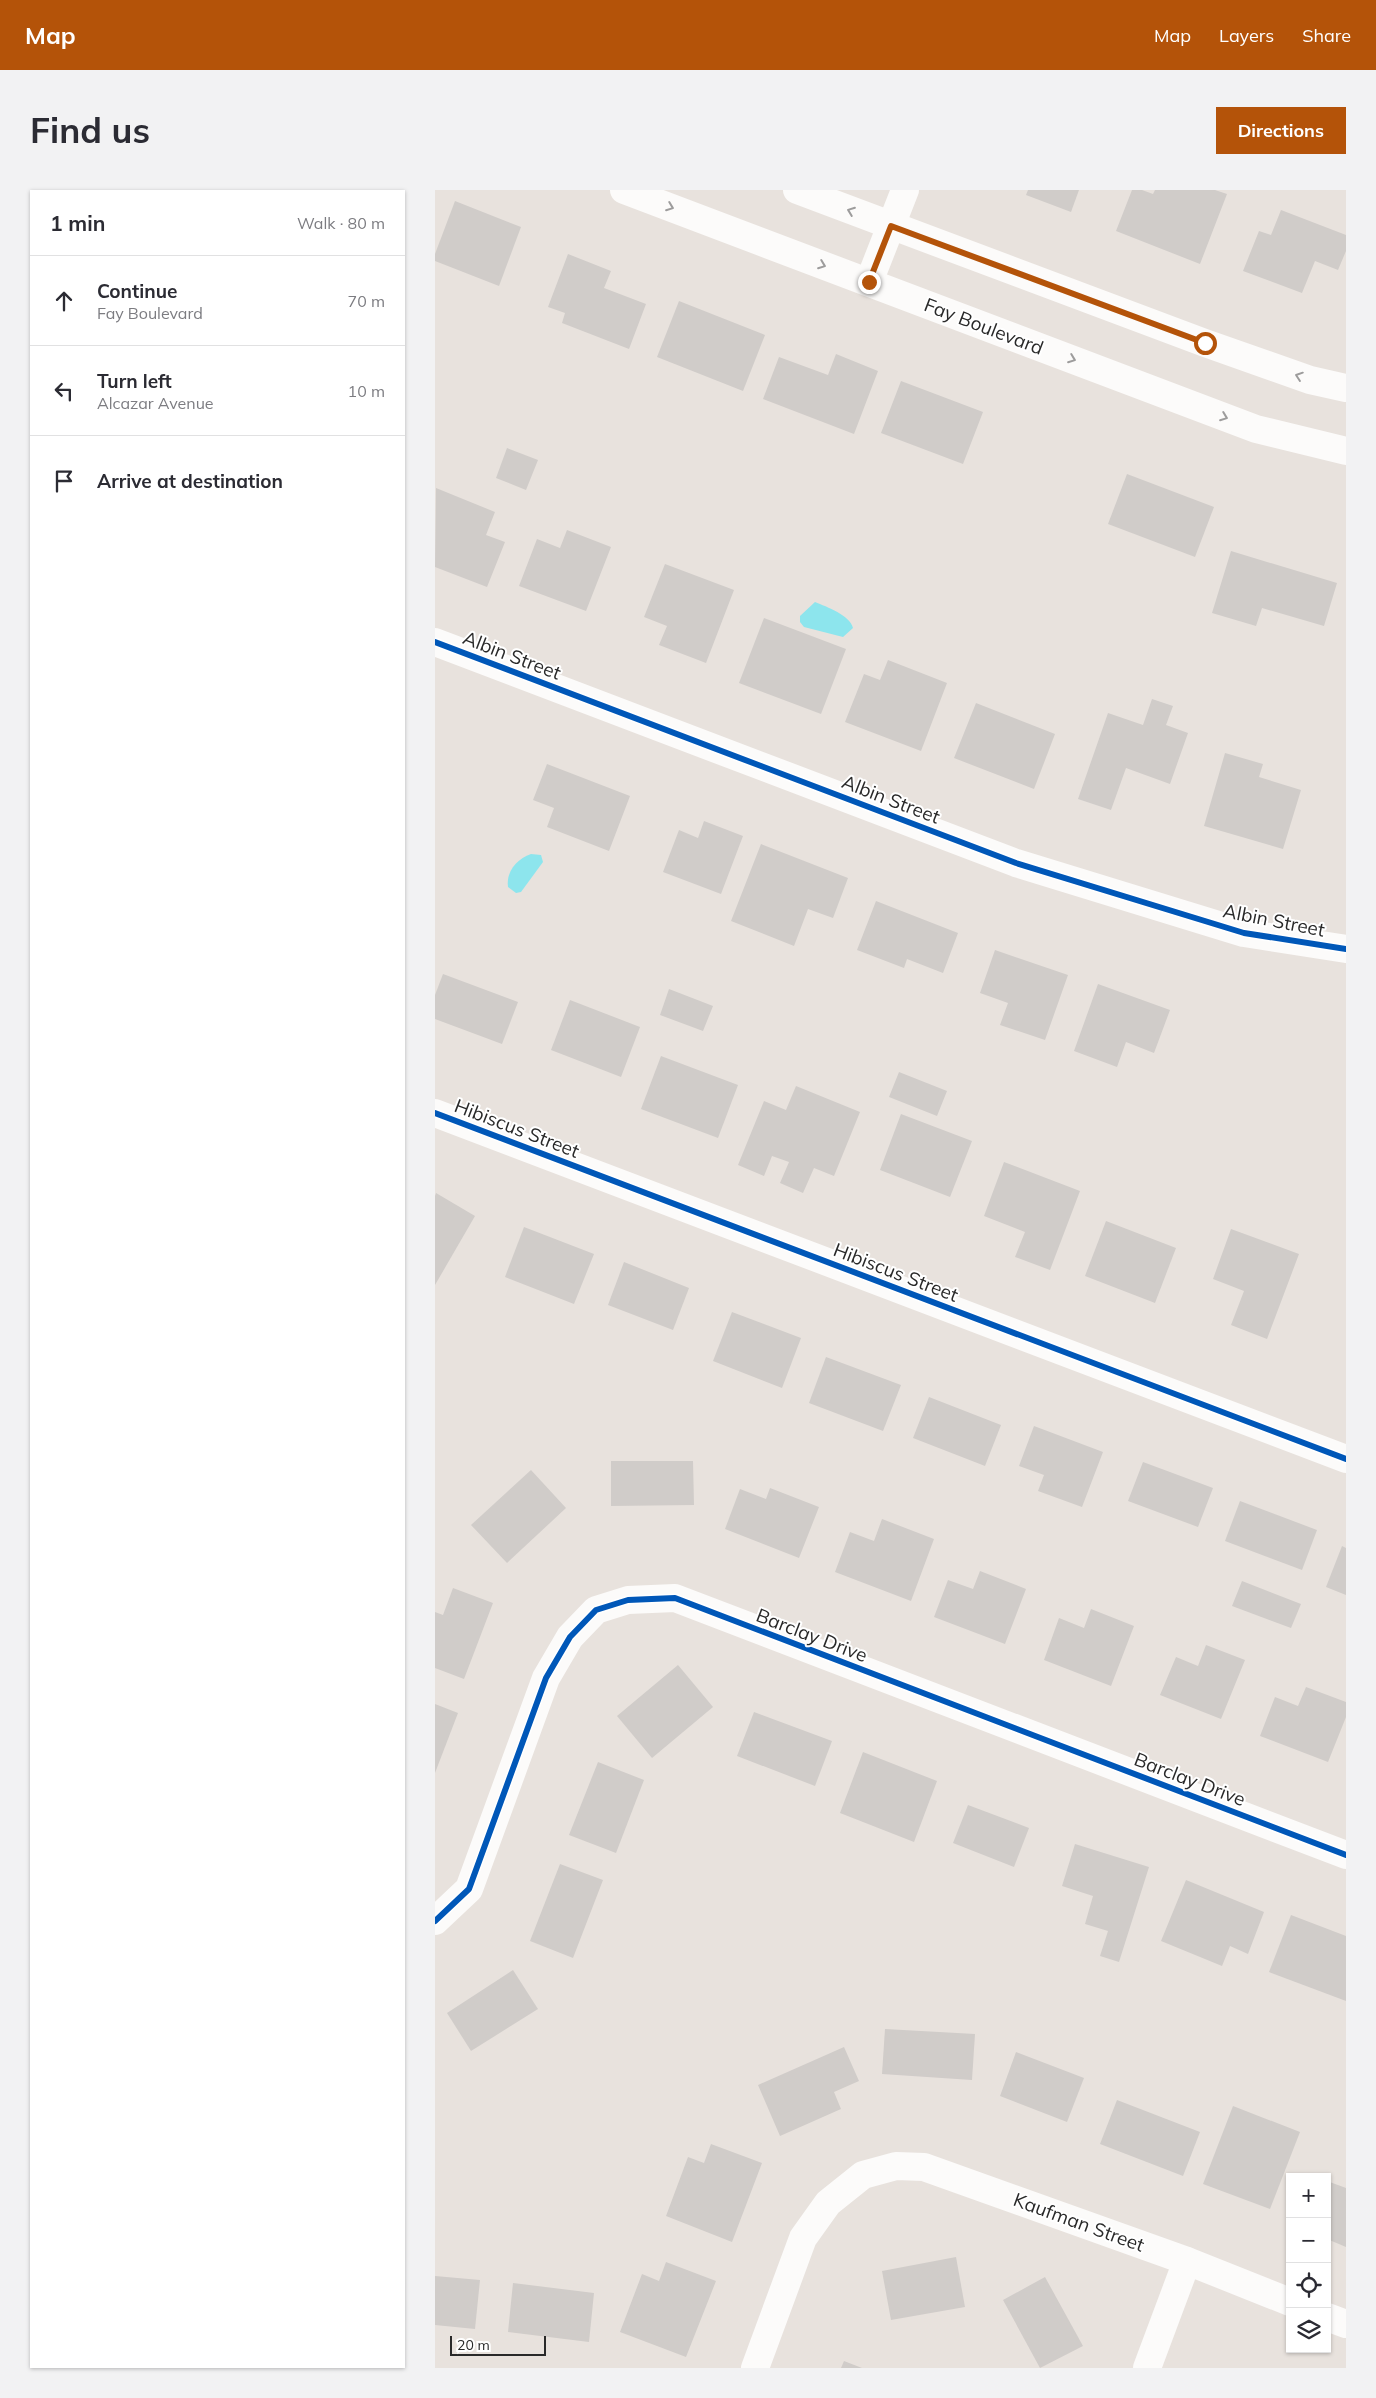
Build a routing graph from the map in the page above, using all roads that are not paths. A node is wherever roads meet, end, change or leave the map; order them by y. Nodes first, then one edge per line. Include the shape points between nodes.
1 (624, 190) edge
2 (797, 190) edge
3 (905, 190) edge
4 (891, 226) junction
5 (869, 282) junction
6 (1346, 388) edge
7 (1346, 451) edge
8 (435, 642) edge
9 (1346, 949) edge
10 (435, 1113) edge
11 (1346, 1459) edge
12 (1346, 1855) edge
13 (435, 1921) edge
14 (1187, 2261) junction
15 (1286, 2300) edge
16 (1331, 2318) edge
17 (1346, 2324) edge
18 (755, 2368) edge
19 (1147, 2368) edge

1 -> 5 street, Fay Boulevard
4 -> 2 street
3 - 4 street
4 - 5 street
6 -> 4 street via 1310,380 1205,343
5 -> 7 street, Fay Boulevard via 1256,429
8 - 9 street, Albin Street via 1016,863 1244,934
10 - 11 street, Hibiscus Street
12 - 13 street, Barclay Drive via 675,1598 628,1600 596,1610 570,1637 546,1678 469,1889
14 - 15 street, Kaufman Street
14 - 18 street, Kaufman Street via 924,2167 896,2166 863,2175 828,2204 803,2238
14 - 19 street
16 - 17 street

